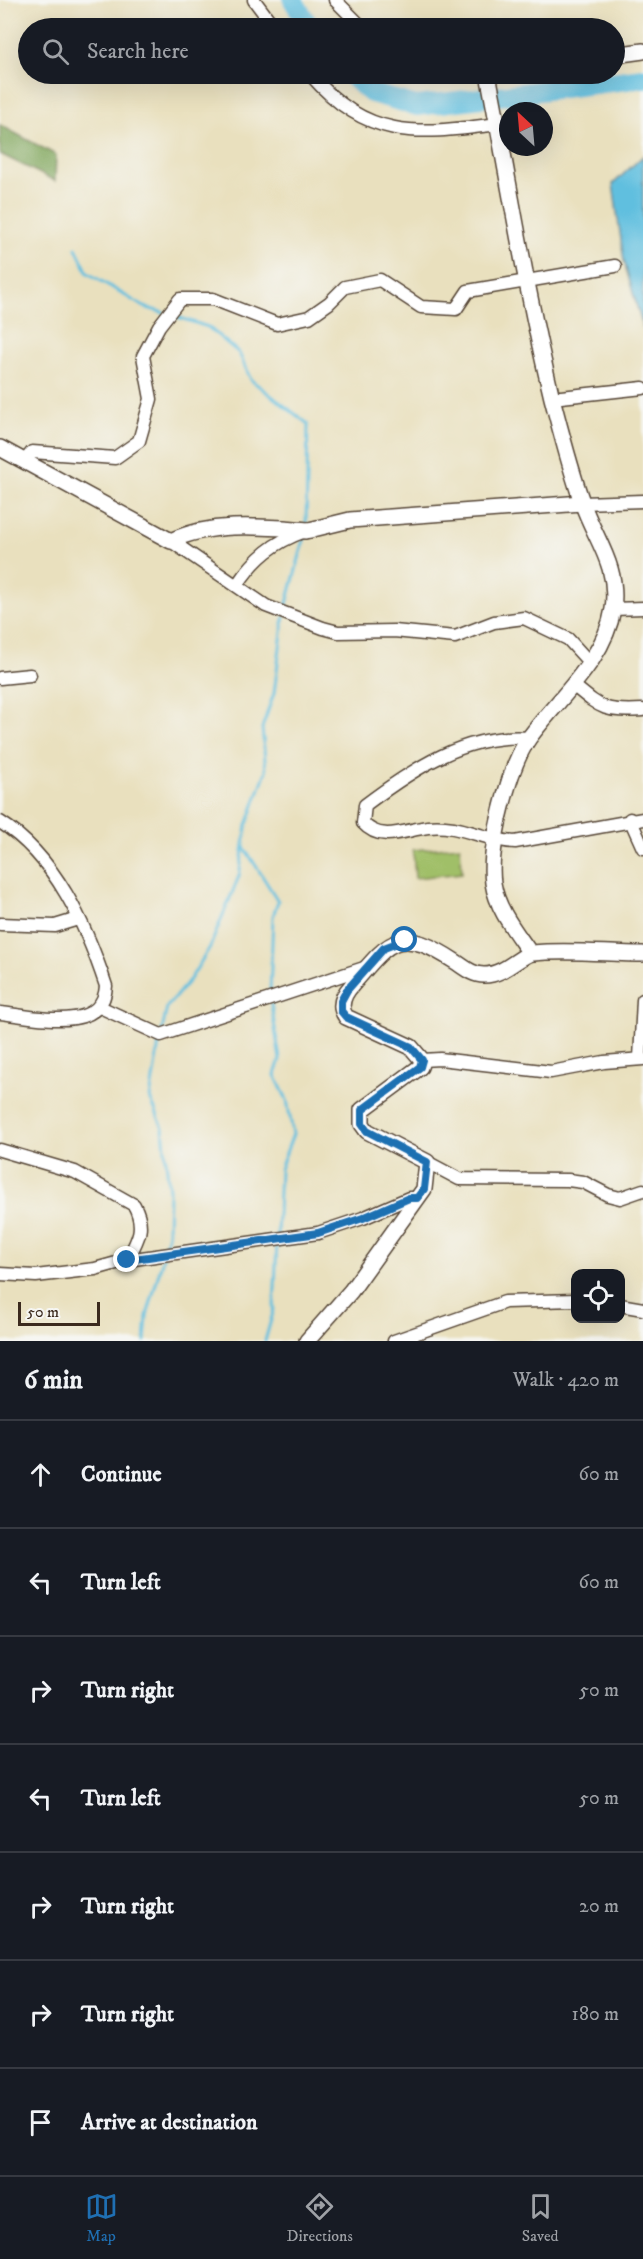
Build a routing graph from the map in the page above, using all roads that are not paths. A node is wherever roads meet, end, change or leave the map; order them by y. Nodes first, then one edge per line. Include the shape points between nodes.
1 (254, 0) edge
2 (335, 0) edge
3 (268, 18) edge
4 (353, 18) edge
5 (643, 51) edge
6 (625, 54) edge
7 (319, 84) edge
8 (490, 84) edge
9 (498, 119) junction
10 (615, 266) dead end
11 (527, 280) junction
12 (643, 388) edge
13 (552, 398) junction
14 (0, 448) edge
15 (25, 461) junction
16 (643, 501) edge
17 (582, 503) junction
18 (308, 530) junction
19 (171, 541) junction
20 (237, 585) junction
21 (643, 608) edge
22 (613, 609) junction
23 (588, 662) junction
24 (30, 675) dead end
25 (0, 678) edge
26 (573, 685) junction
27 (643, 710) edge
28 (530, 738) junction
29 (637, 819) edge
30 (0, 822) edge
31 (495, 840) junction
32 (643, 848) edge
33 (78, 919) junction
34 (0, 924) edge
35 (530, 952) junction
36 (643, 954) edge
37 (368, 967) junction
38 (643, 1000) edge
39 (100, 1007) junction
40 (0, 1013) edge
41 (642, 1058) edge
42 (422, 1060) junction
43 (0, 1150) edge
44 (427, 1162) junction
45 (643, 1190) edge
46 (417, 1198) junction
47 (127, 1260) junction
48 (0, 1274) edge
49 (571, 1300) edge
50 (625, 1306) edge
51 (643, 1309) edge
52 (307, 1341) edge
53 (394, 1341) edge

1 - 3 street
2 - 4 street
5 - 6 street
7 - 9 street via 370,122 397,130 438,132
8 - 9 street
9 - 11 street
10 - 11 street
11 - 13 street
11 - 15 street via 468,291 456,309 421,307 380,280 345,287 309,317 277,324 213,299 180,299 143,356 152,399 139,441 115,458 32,452
12 - 13 street
13 - 17 street
14 - 15 street
15 - 19 street
16 - 17 street
17 - 18 street via 350,520
17 - 22 street via 613,574
18 - 19 street via 260,527 190,531
18 - 20 street via 268,548
19 - 20 street
20 - 23 street via 266,606 338,632 394,631 455,637 494,622 524,618 568,639
21 - 22 street
22 - 23 street via 603,640
23 - 26 street
24 - 25 street
26 - 27 street via 602,708
26 - 28 street
28 - 31 street via 518,756
28 - 31 street via 509,736 441,754 365,806 363,822 371,832 392,835 429,827 452,828
29 - 31 street via 515,842
29 - 32 street
30 - 33 street via 19,834 46,861
31 - 35 street via 493,882 508,922
33 - 34 street via 55,926
33 - 39 street via 106,986
35 - 36 street
35 - 37 street via 502,971 474,974 421,942 405,940 384,948
37 - 39 street via 161,1035
37 - 42 street via 347,990 341,1011 346,1017 411,1047
38 - 41 street
39 - 40 street via 68,1019
41 - 42 street via 551,1072
42 - 44 street via 420,1067 362,1110 361,1117 367,1131
43 - 47 street via 75,1172 134,1205 142,1225
44 - 45 street via 459,1179 568,1180 583,1182 620,1198
44 - 46 street via 424,1189
46 - 47 street via 318,1233
46 - 52 street via 351,1291
47 - 48 street via 95,1269 36,1276
49 - 53 street via 505,1302
50 - 51 street

